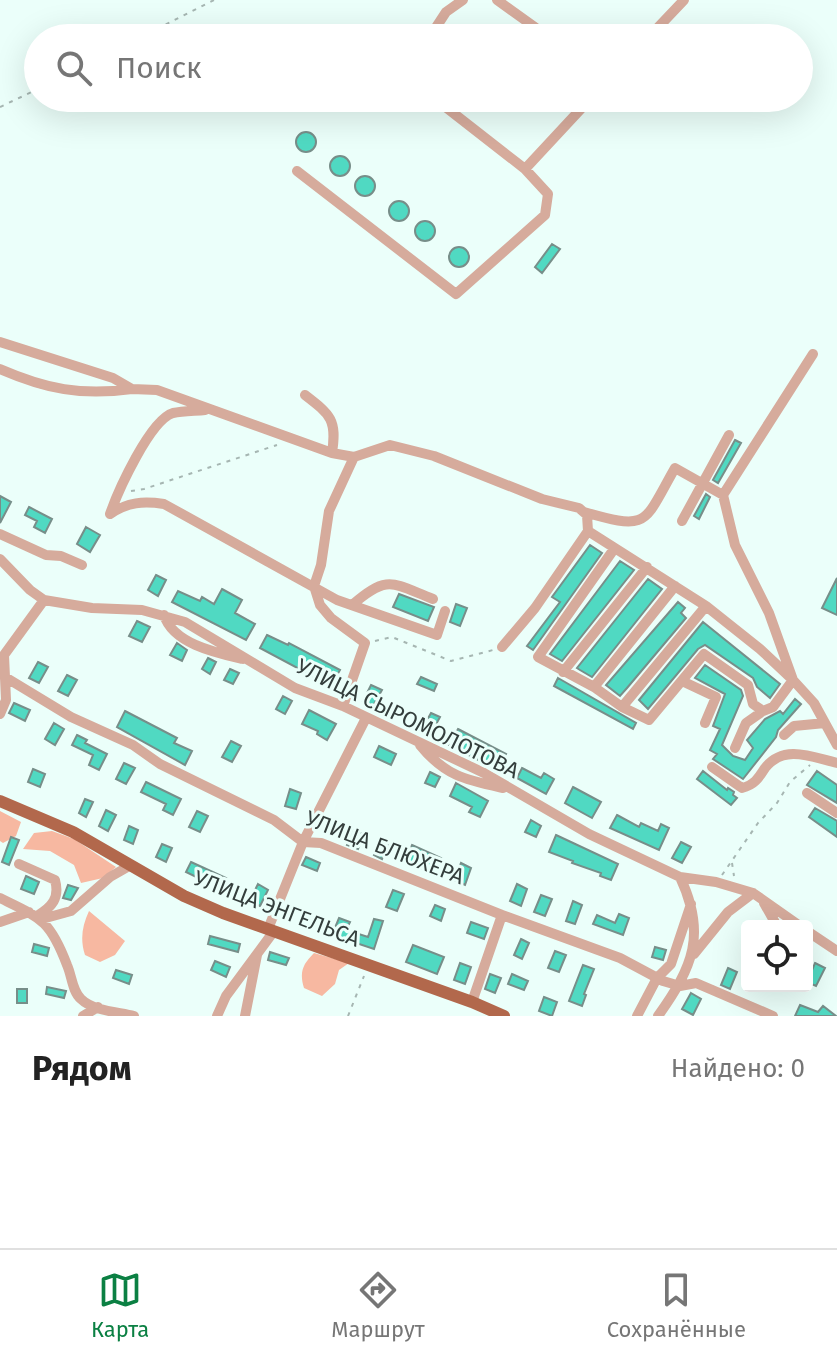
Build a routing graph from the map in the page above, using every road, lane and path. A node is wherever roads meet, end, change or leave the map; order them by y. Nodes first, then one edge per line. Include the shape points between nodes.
1 (214, 0) edge
2 (463, 0) edge
3 (497, 0) edge
4 (679, 2) edge
5 (167, 24) edge
6 (438, 24) edge
7 (530, 24) edge
8 (660, 24) edge
9 (24, 96) edge
10 (0, 107) edge
11 (452, 112) edge
12 (578, 112) edge
13 (525, 169) junction
14 (297, 171) dead end
15 (0, 342) edge
16 (813, 354) dead end
17 (0, 369) edge
18 (132, 389) junction
19 (305, 395) dead end
20 (208, 410) junction
21 (729, 435) dead end
22 (288, 439) junction
23 (332, 453) junction
24 (354, 457) junction
25 (703, 483) junction
26 (118, 493) junction
27 (723, 495) junction
28 (584, 512) junction
29 (682, 521) dead end
30 (588, 531) junction
31 (0, 534) edge
32 (614, 549) junction
33 (0, 559) edge
34 (82, 565) dead end
35 (647, 567) junction
36 (314, 586) junction
37 (675, 586) junction
38 (433, 599) dead end
39 (44, 600) junction
40 (352, 605) junction
41 (706, 606) junction
42 (445, 611) dead end
43 (365, 643) junction
44 (502, 647) joint
45 (563, 672) junction
46 (2, 675) edge
47 (793, 680) junction
48 (682, 681) junction
49 (594, 687) junction
50 (343, 706) junction
51 (622, 707) junction
52 (763, 711) junction
53 (0, 714) edge
54 (366, 718) junction
55 (705, 723) dead end
56 (825, 723) junction
57 (784, 735) dead end
58 (837, 745) edge
59 (735, 748) dead end
60 (817, 759) junction
61 (837, 763) edge
62 (712, 767) dead end
63 (807, 793) dead end
64 (0, 801) edge
65 (837, 813) edge
66 (303, 842) junction
67 (732, 861) junction
68 (19, 864) dead end
69 (131, 865) junction
70 (680, 877) junction
71 (716, 882) junction
72 (736, 888) junction
73 (753, 893) junction
74 (0, 898) edge
75 (762, 901) junction
76 (691, 902) junction
77 (502, 915) junction
78 (36, 916) junction
79 (773, 920) edge
80 (791, 920) edge
81 (0, 922) edge
82 (271, 930) junction
83 (813, 936) edge
84 (259, 949) junction
85 (837, 951) edge
86 (692, 957) junction
87 (369, 965) junction
88 (657, 978) junction
89 (680, 986) junction
90 (226, 996) junction
91 (249, 998) junction
92 (472, 1002) junction
93 (98, 1007) junction
94 (83, 1016) edge
95 (134, 1016) edge
96 (217, 1016) edge
97 (245, 1016) edge
98 (348, 1016) edge
99 (504, 1016) edge
100 (637, 1016) edge
101 (658, 1016) edge
102 (773, 1016) edge

1 - 5 path
2 - 6 street
3 - 7 street
4 - 8 street
9 - 10 path
11 - 13 street
12 - 13 street
13 - 14 street via 548,194 545,215 456,294
15 - 18 street
16 - 27 street
17 - 18 street via 74,392
18 - 20 street via 157,390
19 - 23 street via 330,415 335,433
20 - 22 street
20 - 26 street via 171,414 160,421
21 - 25 street
22 - 23 street
22 - 26 path via 144,489
23 - 24 street
24 - 28 street via 390,445
24 - 36 street via 329,511
25 - 27 street
25 - 28 street via 675,468 650,512 632,523
25 - 29 street
26 - 36 street via 110,514 144,501 164,504
27 - 47 street via 735,545 769,613
28 - 30 street
30 - 32 street
30 - 44 street
31 - 34 street
32 - 35 street
32 - 45 street via 538,657
33 - 39 street
35 - 37 street
35 - 45 street
36 - 40 street
36 - 43 street via 331,618
37 - 41 street
37 - 49 street
38 - 40 street via 393,583 372,588
39 - 46 street via 4,655
39 - 50 street, УЛИЦА СЫРОМОЛОТОВА via 164,615 198,629 295,688
40 - 42 street via 437,635
41 - 47 street
41 - 51 street
43 - 44 path via 392,637 451,661
43 - 50 street
45 - 49 street
46 - 53 street via 6,700
46 - 66 street, УЛИЦА БЛЮХЕРА via 71,717 274,820
47 - 52 street via 773,707
47 - 56 street
48 - 51 street via 649,720
48 - 52 street via 704,654 748,685 753,704
48 - 55 street via 716,697
49 - 51 street
50 - 54 street, УЛИЦА СЫРОМОЛОТОВА
52 - 59 street via 746,723
54 - 66 street
54 - 70 street, УЛИЦА СЫРОМОЛОТОВА via 484,773 582,830
56 - 57 street via 794,726
56 - 58 street
60 - 61 street
60 - 62 street via 790,752 772,759 753,785 742,788
60 - 67 path via 790,782
63 - 65 street
64 - 69 main road, УЛИЦА ЭНГЕЛЬСА via 73,832
66 - 77 street, УЛИЦА БЛЮХЕРА via 321,843
66 - 82 street
67 - 71 path
67 - 72 path
68 - 78 street via 55,880 53,906
69 - 78 street via 71,911
69 - 82 main road, УЛИЦА ЭНГЕЛЬСА via 184,896
70 - 71 street, УЛИЦА СЫРОМОЛОТОВА
70 - 76 street
71 - 72 street, УЛИЦА СЫРОМОЛОТОВА
72 - 73 street, УЛИЦА СЫРОМОЛОТОВА
73 - 75 street, УЛИЦА СЫРОМОЛОТОВА
73 - 86 street via 728,912
74 - 78 street
75 - 79 street
75 - 80 street, УЛИЦА СЫРОМОЛОТОВА
76 - 86 street via 696,933
76 - 88 street via 671,964
77 - 88 street, УЛИЦА БЛЮХЕРА via 620,958
77 - 92 street
78 - 81 street
78 - 93 street via 49,928 78,996
82 - 84 street
82 - 87 main road, УЛИЦА ЭНГЕЛЬСА
83 - 85 street
84 - 90 street
84 - 91 street
86 - 89 street
87 - 92 main road, УЛИЦА ЭНГЕЛЬСА
87 - 98 path
88 - 89 street, УЛИЦА БЛЮХЕРА
88 - 100 street
89 - 101 street
89 - 102 street, УЛИЦА БЛЮХЕРА via 696,983
90 - 91 street
90 - 96 street
91 - 97 street
92 - 99 main road, УЛИЦА ЭНГЕЛЬСА
93 - 94 street
93 - 95 street

